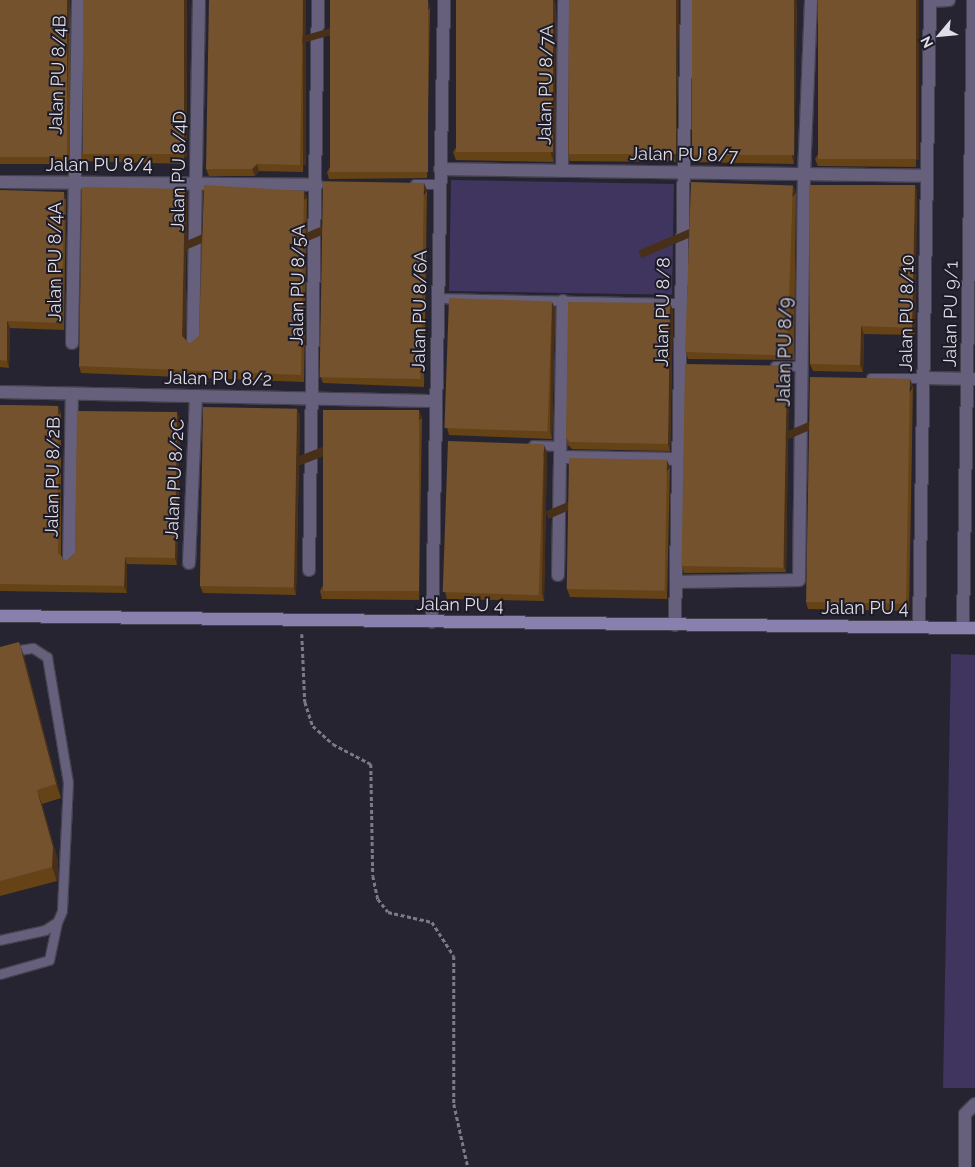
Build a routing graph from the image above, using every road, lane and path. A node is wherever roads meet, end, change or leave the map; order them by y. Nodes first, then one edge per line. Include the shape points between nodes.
1 (78, 0) edge
2 (199, 0) edge
3 (318, 0) edge
4 (444, 0) edge
5 (564, 0) edge
6 (687, 0) edge
7 (811, 0) edge
8 (930, 0) edge
9 (949, 0) edge
10 (973, 0) edge
11 (440, 170) junction
12 (562, 171) junction
13 (684, 173) junction
14 (804, 174) junction
15 (927, 176) junction
16 (972, 181) edge
17 (0, 182) edge
18 (73, 182) junction
19 (197, 182) junction
20 (322, 184) junction
21 (402, 184) edge
22 (440, 184) junction
23 (438, 298) junction
24 (563, 300) junction
25 (681, 303) junction
26 (72, 343) dead end
27 (193, 343) edge
28 (764, 366) edge
29 (805, 374) junction
30 (858, 378) edge
31 (924, 378) junction
32 (971, 379) edge
33 (0, 392) edge
34 (72, 394) junction
35 (196, 396) junction
36 (313, 399) junction
37 (436, 401) junction
38 (522, 445) edge
39 (560, 452) junction
40 (678, 460) junction
41 (69, 560) edge
42 (189, 563) dead end
43 (309, 570) dead end
44 (558, 575) dead end
45 (676, 582) junction
46 (0, 616) edge
47 (302, 620) junction
48 (432, 622) junction
49 (675, 625) junction
50 (920, 626) junction
51 (969, 628) edge
52 (0, 653) edge
53 (57, 922) junction
54 (0, 940) edge
55 (0, 974) edge
56 (975, 1104) edge
57 (468, 1167) edge
58 (965, 1167) edge

1 - 18 street, Jalan PU 8/4B
2 - 19 street, Jalan PU 8/4D
3 - 20 street, Jalan PU 8/5A
4 - 11 street, Jalan PU 8/6A
5 - 12 street, Jalan PU 8/7A
6 - 13 street, Jalan PU 8/8
7 - 14 street, Jalan PU 8/9
8 - 9 street
8 - 15 street, Jalan PU 8/10
10 - 16 street, Jalan PU 9/1
11 - 12 street, Jalan PU 8/7
11 - 22 street, Jalan PU 8/6A
12 - 13 street, Jalan PU 8/7
13 - 14 street, Jalan PU 8/7
13 - 25 street, Jalan PU 8/8
14 - 15 street, Jalan PU 8/7
14 - 29 street, Jalan PU 8/9
15 - 31 street, Jalan PU 8/10
16 - 32 street, Jalan PU 9/1
17 - 18 street, Jalan PU 8/4
18 - 19 street, Jalan PU 8/4
18 - 26 street, Jalan PU 8/4A
19 - 20 street, Jalan PU 8/4
19 - 27 street, Jalan PU 8/4D
20 - 36 street, Jalan PU 8/5A
21 - 22 lane
22 - 23 street, Jalan PU 8/6A
23 - 24 lane
23 - 37 street, Jalan PU 8/6A
24 - 25 lane
24 - 39 street
25 - 40 street, Jalan PU 8/8 via 684,365
28 - 29 lane
29 - 45 street, Jalan PU 8/9 via 800,580
30 - 31 lane
31 - 32 street
31 - 50 street, Jalan PU 8/10
32 - 51 street, Jalan PU 9/1
33 - 34 street, Jalan PU 8/2
34 - 35 street, Jalan PU 8/2
34 - 41 street, Jalan PU 8/2B
35 - 36 street, Jalan PU 8/2
35 - 42 street, Jalan PU 8/2C
36 - 37 street, Jalan PU 8/2
36 - 43 street, Jalan PU 8/5A
37 - 48 street, Jalan PU 8/6A via 440,441
38 - 39 lane
39 - 40 street
39 - 44 street
40 - 45 street, Jalan PU 8/8
45 - 49 street, Jalan PU 8/8
46 - 47 street, Jalan PU 4
47 - 48 street, Jalan PU 4
47 - 57 path via 306,702 313,726 333,744 371,764 373,876 378,899 388,912 432,922 445,935 454,956 454,1104
48 - 49 street, Jalan PU 4
49 - 50 street, Jalan PU 4
50 - 51 street, Jalan PU 4
52 - 53 lane via 33,648 41,650 50,664 68,782 67,866
53 - 54 lane via 45,930
53 - 55 lane via 49,960
56 - 58 street via 965,1114

